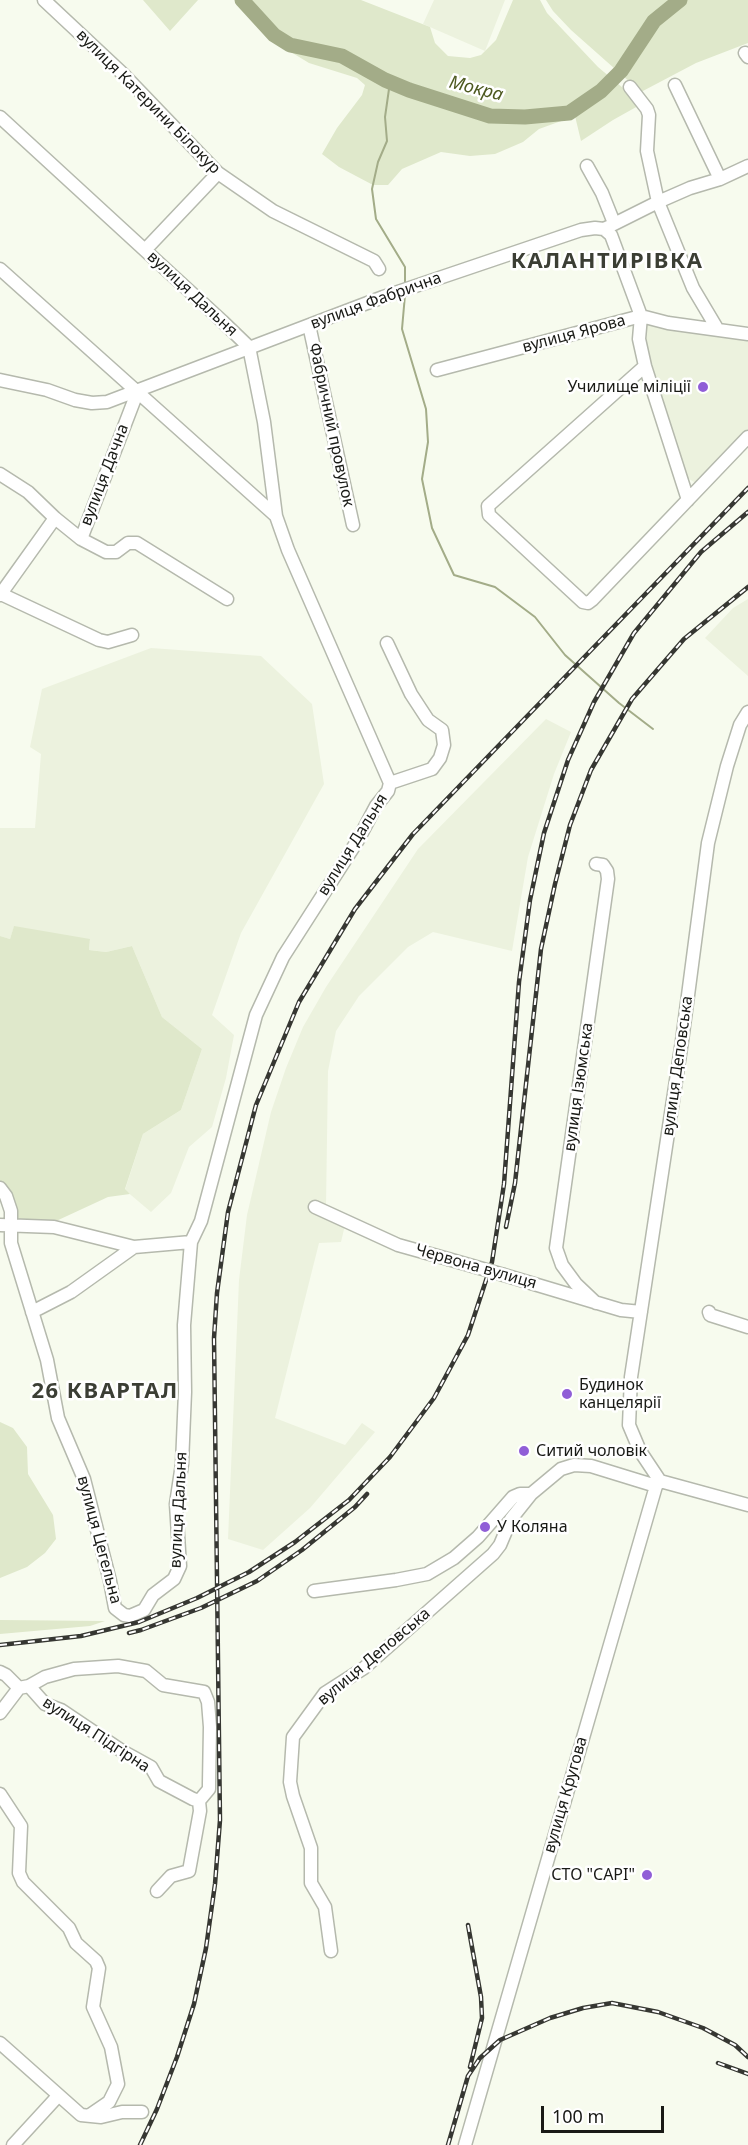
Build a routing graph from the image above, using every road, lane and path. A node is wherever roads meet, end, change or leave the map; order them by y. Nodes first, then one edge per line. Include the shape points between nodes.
1 (44, 0) edge
2 (675, 86) dead end
3 (630, 87) dead end
4 (0, 117) edge
5 (587, 166) dead end
6 (748, 166) edge
7 (218, 173) junction
8 (720, 179) junction
9 (658, 202) junction
10 (609, 226) junction
11 (145, 250) junction
12 (0, 269) edge
13 (379, 270) dead end
14 (641, 316) junction
15 (309, 325) junction
16 (718, 330) junction
17 (748, 334) edge
18 (249, 347) junction
19 (645, 366) junction
20 (437, 370) dead end
21 (0, 380) edge
22 (137, 393) junction
23 (748, 437) edge
24 (0, 474) edge
25 (688, 500) junction
26 (276, 516) junction
27 (55, 518) junction
28 (353, 525) dead end
29 (81, 539) junction
30 (0, 595) edge
31 (227, 599) dead end
32 (132, 635) dead end
33 (387, 643) dead end
34 (748, 712) edge
35 (390, 783) junction
36 (596, 864) dead end
37 (0, 1188) edge
38 (315, 1207) dead end
39 (6, 1225) edge
40 (191, 1242) junction
41 (134, 1247) junction
42 (596, 1303) junction
43 (32, 1312) junction
44 (641, 1312) junction
45 (709, 1312) dead end
46 (748, 1327) edge
47 (658, 1484) junction
48 (531, 1494) junction
49 (748, 1505) edge
50 (314, 1591) dead end
51 (124, 1615) joint
52 (0, 1672) edge
53 (24, 1687) junction
54 (0, 1713) edge
55 (0, 1794) edge
56 (199, 1801) junction
57 (157, 1891) dead end
58 (332, 1951) dead end
59 (0, 2043) edge
60 (58, 2096) junction
61 (142, 2112) dead end
62 (90, 2115) junction
63 (13, 2145) edge
64 (465, 2145) edge

1 - 7 street, вулиця Катерини Білокур via 123,74
2 - 8 street
3 - 9 street via 649,115 647,151
4 - 11 street, вулиця Дальня
5 - 10 street via 602,193
6 - 8 street, вулиця Фабрична
7 - 11 street
7 - 13 street, вулиця Катерини Білокур via 273,211 374,261
8 - 9 street, вулиця Фабрична
9 - 10 street, вулиця Фабрична
9 - 16 street via 693,288
10 - 14 street
10 - 15 street, вулиця Фабрична via 581,230
11 - 18 street, вулиця Дальня
12 - 22 street
14 - 16 street, вулиця Ярова
14 - 19 street via 639,339
14 - 20 street, вулиця Ярова
15 - 18 street, вулиця Фабрична
15 - 28 street, Фабричний провулок
16 - 17 street, вулиця Ярова
18 - 22 street, вулиця Фабрична
18 - 26 street, вулиця Дальня
19 - 25 street
19 - 25 street via 489,506 489,515 588,603
21 - 22 street, вулиця Фабрична via 92,403
22 - 26 street
22 - 29 street, вулиця Дачна
23 - 25 street
24 - 27 street via 28,492
26 - 35 street, вулиця Дальня
27 - 29 street, вулиця Дачна
27 - 30 street, вулиця Дачна
29 - 31 street via 106,552 137,543
30 - 32 street via 99,640 108,642
33 - 35 street via 411,694 428,720 441,730 444,745 432,769
34 - 44 street, вулиця Деповська via 727,766 708,843
35 - 40 street, вулиця Дальня via 283,957 256,1015 201,1221
36 - 42 street, вулиця Ізюмська via 603,865 608,879 556,1248 562,1265
37 - 39 street, вулиця Цегельна via 9,1203
38 - 42 street, Червона вулиця, bridge via 399,1245
39 - 41 street via 54,1227
39 - 43 street, вулиця Цегельна
40 - 41 street
40 - 51 street, вулиця Дальня via 184,1325 182,1464 176,1504 180,1566 174,1579 153,1594 144,1610
41 - 43 street via 72,1292
42 - 44 street, Червона вулиця
43 - 51 street, вулиця Цегельна via 47,1360 57,1418 84,1479 115,1608
44 - 47 street, вулиця Деповська via 631,1377 629,1425
45 - 46 street
47 - 48 street, вулиця Деповська via 574,1465 561,1469
47 - 49 street, вулиця Деповська
47 - 64 street, вулиця Кругова
48 - 50 street, вулиця Деповська via 513,1497 478,1537 427,1574
48 - 58 street, вулиця Деповська via 493,1554 364,1668 325,1693 293,1737 291,1789 311,1848 311,1883 325,1907
52 - 53 street, вулиця Підгірна
53 - 54 street
53 - 56 street, вулиця Підгірна via 45,1704 61,1710 151,1767 159,1781
53 - 56 street via 74,1669 118,1666 146,1671 163,1685 204,1692 210,1727 209,1789
55 - 62 street via 21,1826 19,1873 23,1882 69,1928 76,1943 99,1968 93,2007 111,2047 118,2084 109,2102
56 - 57 street via 189,1871 171,1876
59 - 60 street
60 - 62 street via 81,2115
60 - 63 street
61 - 62 street

